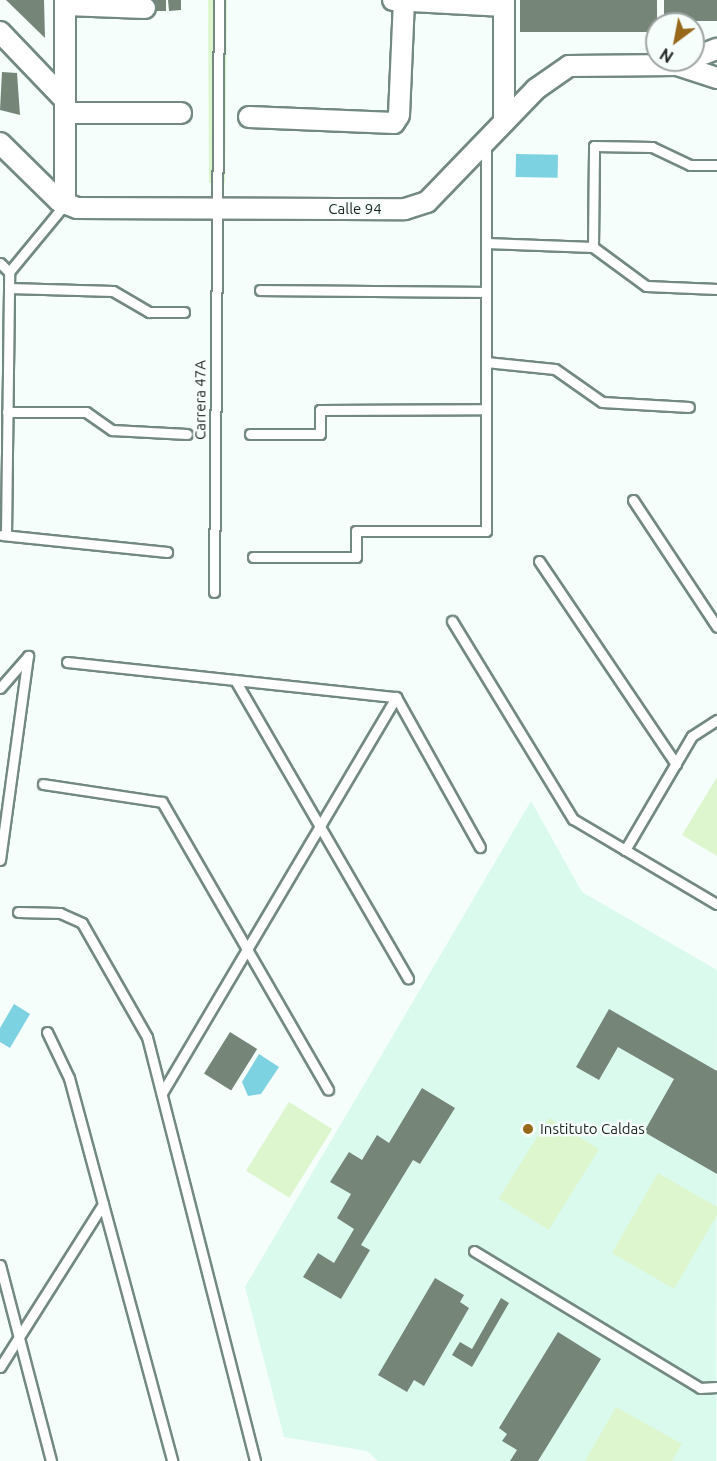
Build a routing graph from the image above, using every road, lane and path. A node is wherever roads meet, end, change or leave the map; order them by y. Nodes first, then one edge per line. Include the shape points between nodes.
1 (219, 0) edge
2 (398, 0) edge
3 (66, 2) edge
4 (504, 3) edge
5 (145, 8) dead end
6 (0, 32) edge
7 (645, 63) edge
8 (66, 107) junction
9 (181, 113) dead end
10 (249, 117) dead end
11 (504, 122) junction
12 (486, 141) junction
13 (0, 143) edge
14 (717, 165) edge
15 (64, 204) junction
16 (217, 208) junction
17 (486, 243) junction
18 (593, 247) junction
19 (0, 263) edge
20 (9, 272) junction
21 (9, 288) junction
22 (717, 289) edge
23 (260, 290) dead end
24 (486, 292) junction
25 (184, 312) dead end
26 (486, 362) junction
27 (4, 388) edge
28 (689, 407) dead end
29 (486, 410) junction
30 (7, 412) junction
31 (187, 434) dead end
32 (250, 434) dead end
33 (633, 500) dead end
34 (3, 535) edge
35 (167, 552) dead end
36 (253, 556) dead end
37 (539, 561) dead end
38 (214, 592) dead end
39 (452, 621) dead end
40 (717, 627) edge
41 (67, 662) dead end
42 (235, 680) junction
43 (0, 688) edge
44 (396, 697) junction
45 (717, 720) edge
46 (676, 764) junction
47 (11, 782) junction
48 (44, 784) dead end
49 (0, 794) edge
50 (320, 826) junction
51 (480, 847) dead end
52 (625, 850) junction
53 (0, 860) edge
54 (717, 904) edge
55 (18, 912) dead end
56 (247, 949) junction
57 (408, 978) dead end
58 (47, 1032) dead end
59 (328, 1089) dead end
60 (162, 1093) junction
61 (103, 1204) junction
62 (474, 1251) dead end
63 (0, 1265) edge
64 (19, 1337) junction
65 (0, 1367) edge
66 (717, 1387) edge
67 (51, 1461) edge
68 (172, 1461) edge
69 (255, 1461) edge

1 - 16 lane, Carrera 47A
2 - 4 street
2 - 10 street via 399,115 394,123
3 - 5 street
3 - 8 street
4 - 11 street
6 - 8 street
7 - 11 street, Calle 94 via 569,66 546,80
8 - 9 street
8 - 15 street
11 - 12 street, Calle 94
12 - 16 street, Calle 94 via 427,202 417,207
12 - 17 lane
13 - 15 street
14 - 18 lane via 690,165 652,147 594,146
15 - 16 street, Calle 94 via 77,208
15 - 20 lane
16 - 38 lane, Carrera 47A
17 - 18 lane
17 - 24 lane
18 - 22 lane via 646,286
19 - 20 lane
20 - 21 lane
21 - 25 lane via 113,291 149,312
21 - 27 lane
23 - 24 lane
24 - 26 lane
26 - 28 lane via 555,369 602,402
26 - 29 lane
27 - 30 lane
29 - 32 lane via 320,410 320,434
29 - 36 lane via 486,531 356,531 356,557
30 - 31 lane via 86,412 112,430
30 - 34 lane
33 - 40 lane
34 - 35 lane
37 - 46 lane
39 - 52 lane via 573,819
41 - 42 lane
42 - 44 lane
42 - 50 lane
43 - 47 lane via 28,656
44 - 50 lane
44 - 51 lane
45 - 46 lane via 692,736
46 - 52 lane
47 - 49 lane
47 - 53 lane
48 - 56 lane via 162,802
50 - 56 lane
50 - 57 lane
52 - 54 lane
55 - 60 lane via 60,913 82,923 147,1037
56 - 59 lane
56 - 60 lane
58 - 61 lane via 69,1078
60 - 69 lane
61 - 64 lane
61 - 68 lane
62 - 66 lane via 700,1388
63 - 64 lane
64 - 65 lane
64 - 67 lane

